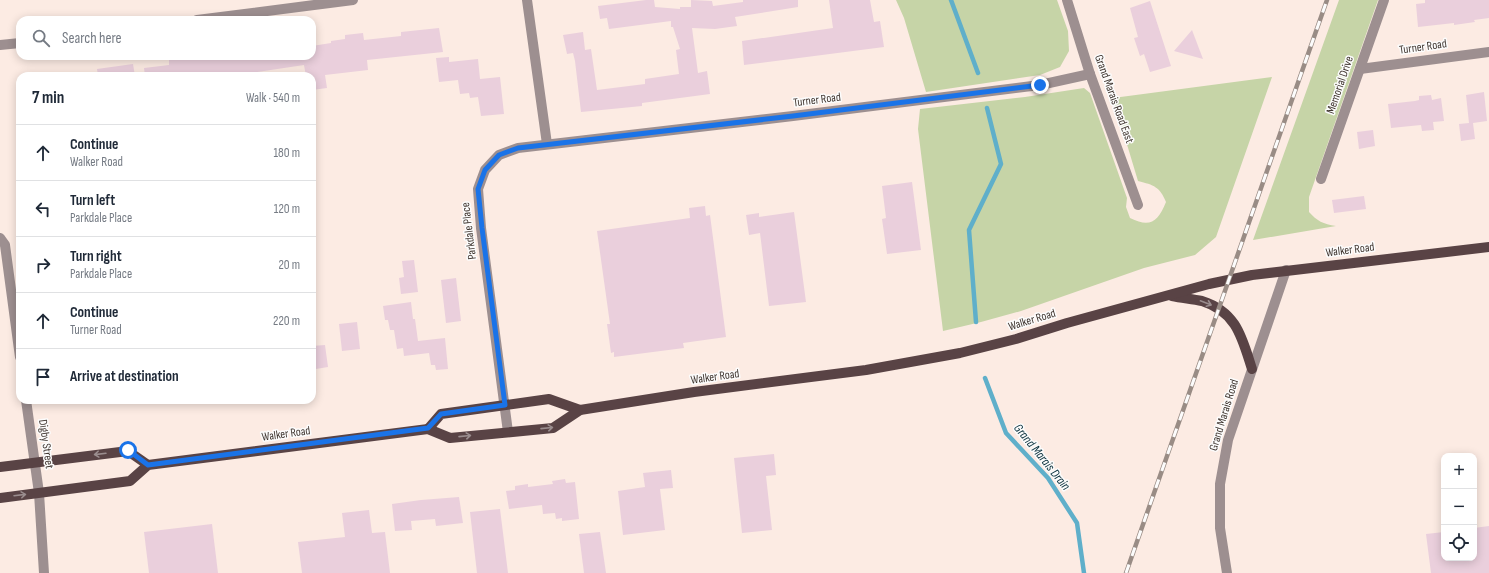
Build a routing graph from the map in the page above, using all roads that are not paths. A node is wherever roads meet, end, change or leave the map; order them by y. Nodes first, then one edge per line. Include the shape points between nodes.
1 (353, 0) edge
2 (527, 0) edge
3 (1067, 0) edge
4 (1384, 0) edge
5 (228, 16) edge
6 (16, 43) edge
7 (0, 45) edge
8 (1489, 52) edge
9 (1360, 69) junction
10 (1090, 74) junction
11 (547, 144) junction
12 (1321, 179) dead end
13 (1138, 205) dead end
14 (0, 238) edge
15 (1489, 247) edge
16 (1286, 270) junction
17 (1168, 296) junction
18 (16, 325) edge
19 (1252, 369) junction
20 (27, 404) edge
21 (505, 405) junction
22 (580, 410) junction
23 (428, 428) junction
24 (508, 432) junction
25 (36, 462) junction
26 (148, 465) junction
27 (0, 467) edge
28 (40, 493) junction
29 (0, 498) edge
30 (44, 573) edge
31 (1227, 573) edge

1 - 5 street
2 - 11 street
3 - 10 street, Grand Marais Road East
4 - 9 street, Memorial Drive
6 - 7 street
8 - 9 street, Turner Road
9 - 12 street, Memorial Drive
10 - 11 street, Turner Road via 1032,86
10 - 13 street, Grand Marais Road East
11 - 21 street, Parkdale Place via 518,148 499,155 485,170 478,189
14 - 18 street via 6,245
15 - 16 main road, Walker Road
16 - 17 main road, Walker Road via 1252,275
16 - 19 street, Grand Marais Road
17 -> 19 main road via 1202,302 1221,310 1233,320
17 - 22 main road, Walker Road via 960,353 866,370 694,392
19 - 31 street, Grand Marais Road via 1228,440 1220,484 1220,528
20 - 25 street, Digby Street
21 - 22 main road, Walker Road via 549,399
21 - 23 main road, Walker Road via 441,414
21 - 24 street, Parkdale Place
24 -> 22 main road, Walker Road via 553,428
23 -> 24 main road, Walker Road via 450,438
23 - 26 main road, Walker Road
26 -> 25 main road via 128,450
25 - 27 main road
25 - 28 street, Digby Street
26 - 28 main road via 130,481
29 -> 28 main road
28 - 30 street, Digby Street

